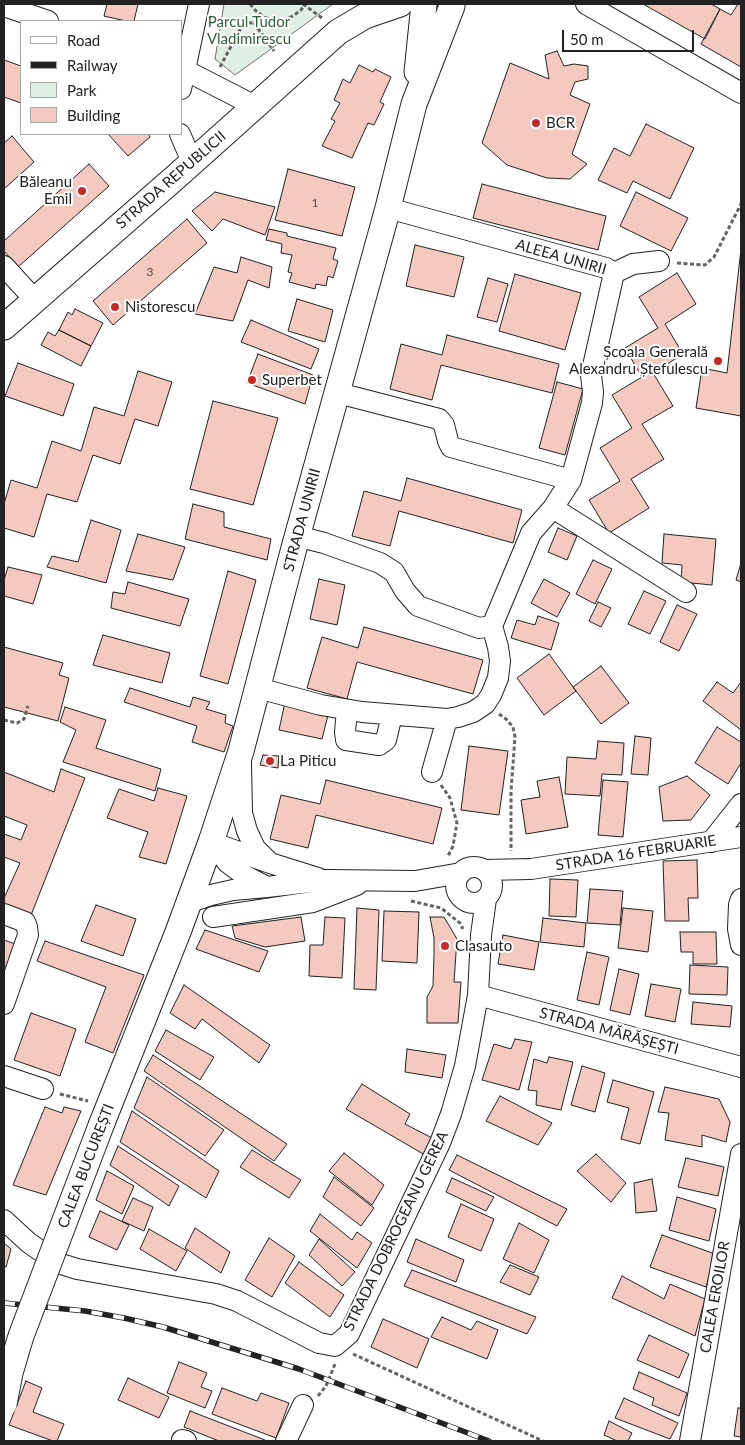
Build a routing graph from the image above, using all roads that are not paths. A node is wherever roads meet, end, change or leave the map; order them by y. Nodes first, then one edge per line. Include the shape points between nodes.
1 (199, 4) edge
2 (360, 4) edge
3 (400, 4) edge
4 (424, 4) edge
5 (586, 4) edge
6 (455, 5) edge
7 (4, 6) edge
8 (45, 20) edge
9 (338, 32) junction
10 (183, 68) edge
11 (741, 93) edge
12 (414, 104) junction
13 (255, 106) junction
14 (180, 135) edge
15 (192, 162) junction
16 (388, 208) junction
17 (659, 261) road end
18 (4, 266) edge
19 (614, 273) junction
20 (34, 300) junction
21 (4, 327) edge
22 (338, 393) junction
23 (571, 480) junction
24 (553, 508) junction
25 (297, 536) junction
26 (686, 592) dead end
27 (492, 626) junction
28 (258, 688) junction
29 (347, 710) junction
30 (392, 715) junction
31 (447, 719) junction
32 (242, 752) junction
33 (432, 772) dead end
34 (741, 804) edge
35 (741, 837) edge
36 (211, 842) junction
37 (711, 842) junction
38 (270, 863) junction
39 (532, 869) junction
40 (484, 870) junction
41 (461, 873) junction
42 (327, 880) junction
43 (366, 882) junction
44 (415, 882) junction
45 (267, 886) junction
46 (477, 896) junction
47 (741, 899) edge
48 (190, 902) junction
49 (4, 914) edge
50 (212, 917) dead end
51 (178, 932) joint
52 (741, 945) edge
53 (478, 995) junction
54 (4, 1004) edge
55 (741, 1066) edge
56 (4, 1076) edge
57 (43, 1088) road end
58 (741, 1154) edge
59 (4, 1220) edge
60 (4, 1404) edge
61 (303, 1405) road end
62 (286, 1441) edge
63 (690, 1441) edge

1 - 10 street
2 - 9 main road, STRADA REPUBLICII
3 - 9 main road, STRADA REPUBLICII via 365,16
4 - 6 main road, STRADA UNIRII via 433,8
4 - 12 main road, STRADA UNIRII
5 - 11 street
6 - 12 main road, STRADA UNIRII
7 - 8 street
9 - 13 main road, STRADA REPUBLICII
10 - 13 street
12 - 16 main road, STRADA UNIRII
13 - 15 main road, STRADA REPUBLICII
14 - 15 street
15 - 20 main road, STRADA REPUBLICII
16 - 19 street, ALEEA UNIRII via 606,268
16 - 22 main road, STRADA UNIRII
17 - 19 street via 633,264
18 - 20 street
19 - 23 street, ALEEA UNIRII via 591,375 592,403
20 - 21 main road, STRADA REPUBLICII
22 - 23 street via 439,419 451,448
22 - 25 main road, STRADA UNIRII
23 - 24 street, ALEEA UNIRII
24 - 26 street
24 - 27 street, ALEEA UNIRII via 531,533
25 - 27 street via 380,563 394,572 418,606 479,628
25 - 28 main road, STRADA UNIRII
27 - 31 street via 500,661 491,695 473,712
28 - 29 street
28 - 32 main road, STRADA UNIRII
29 - 30 street
29 - 30 street via 346,740 379,745 386,740
30 - 31 street
31 - 33 street
32 - 36 main road, STRADA UNIRII
32 - 38 street via 241,797 246,831 255,848
34 - 37 street
35 - 37 street, STRADA 16 FEBRUARIE
36 - 38 street
36 - 45 street via 228,863
36 - 48 main road, STRADA UNIRII
37 - 39 street, STRADA 16 FEBRUARIE
38 - 42 street
39 - 40 street, STRADA 16 FEBRUARIE
39 - 46 street, STRADA 16 FEBRUARIE
40 - 41 street, STRADA 16 FEBRUARIE via 472,867
40 - 46 street via 491,878
41 - 44 street
41 - 46 street, STRADA DOBROGEANU GEREA via 456,883
42 - 43 street
42 - 45 street
43 - 44 street
43 - 50 street via 313,902
44 - 46 street
45 - 48 street via 233,890
46 - 53 street, STRADA DOBROGEANU GEREA via 481,935
47 - 52 street via 738,929
48 - 51 main road, STRADA UNIRII
49 - 54 street via 25,922 28,935
51 - 60 main road, CALEA BUCUREȘTI, bridge via 22,1336
53 - 55 street, STRADA MĂRĂȘEȘTI
53 - 59 street, STRADA DOBROGEANU GEREA via 465,1066 440,1143 349,1334 338,1347 320,1343 237,1301 216,1294 77,1269 58,1262 29,1243
56 - 57 street
58 - 63 street, CALEA EROILOR
61 - 62 street

